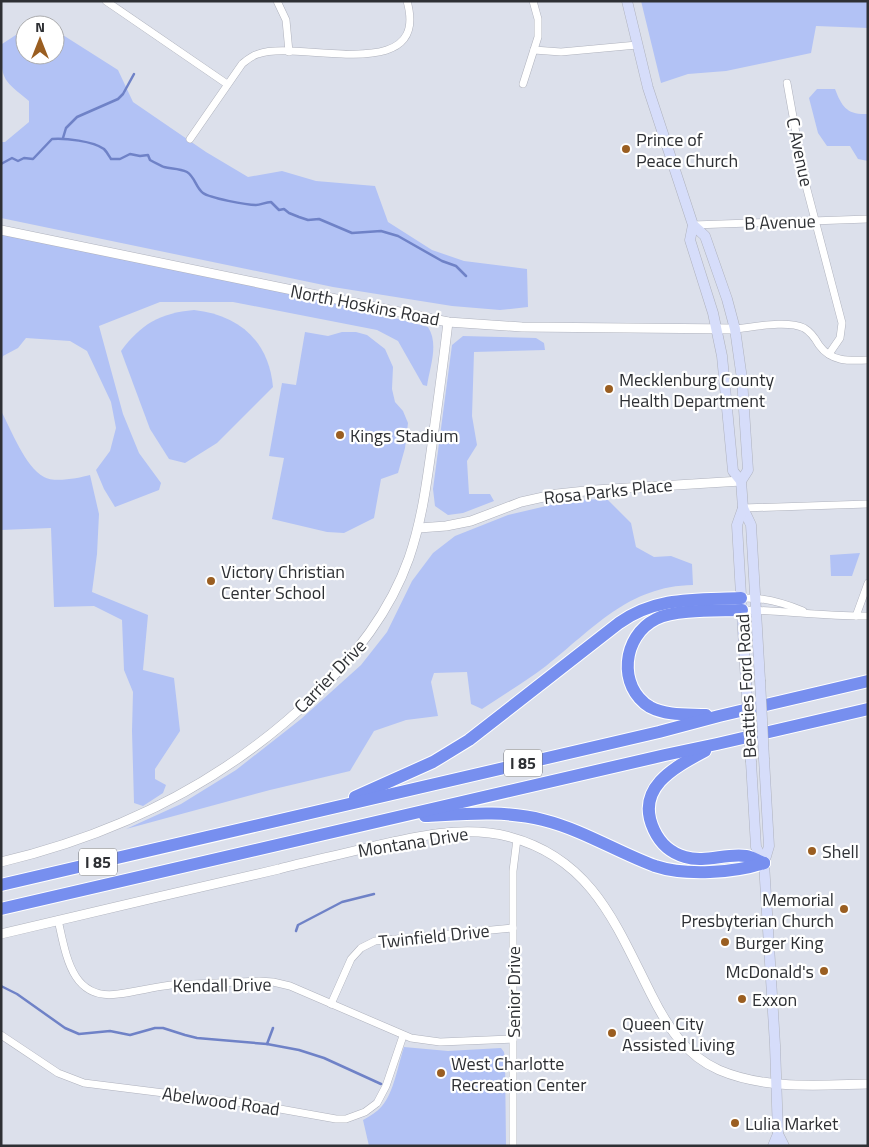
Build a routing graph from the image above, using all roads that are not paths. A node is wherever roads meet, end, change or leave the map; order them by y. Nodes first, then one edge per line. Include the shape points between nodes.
1 (106, 1) edge
2 (277, 1) edge
3 (407, 1) edge
4 (533, 1) edge
5 (627, 1) edge
6 (638, 45) junction
7 (534, 50) junction
8 (289, 52) junction
9 (786, 83) dead end
10 (227, 84) junction
11 (523, 84) dead end
12 (190, 139) dead end
13 (868, 218) edge
14 (816, 220) junction
15 (693, 225) junction
16 (1, 230) edge
17 (448, 322) junction
18 (716, 328) junction
19 (735, 329) junction
20 (829, 354) junction
21 (868, 360) edge
22 (742, 480) junction
23 (868, 504) edge
24 (743, 508) junction
25 (419, 528) junction
26 (868, 583) edge
27 (755, 597) junction
28 (742, 604) junction
29 (756, 610) junction
30 (806, 612) junction
31 (856, 616) junction
32 (868, 616) edge
33 (868, 681) edge
34 (868, 709) edge
35 (719, 716) junction
36 (716, 744) junction
37 (327, 809) junction
38 (392, 818) junction
39 (517, 838) junction
40 (1, 862) edge
41 (764, 863) junction
42 (1, 885) edge
43 (1, 909) edge
44 (58, 920) junction
45 (513, 928) junction
46 (1, 934) edge
47 (331, 1004) junction
48 (1, 1035) edge
49 (403, 1036) junction
50 (513, 1039) junction
51 (776, 1084) junction
52 (868, 1084) edge
53 (778, 1134) junction
54 (513, 1146) edge
55 (773, 1146) edge
56 (784, 1146) edge

1 - 10 street
2 - 8 street via 286,20
3 - 8 street via 410,29 390,50
4 - 7 street via 539,31
5 - 6 main road, Beatties Ford Road
6 - 7 street via 561,52
6 - 15 main road, Beatties Ford Road via 661,131
7 - 11 street
8 - 10 street via 267,52 249,58
9 - 14 street, C Avenue via 804,178
10 - 12 street
13 - 14 street, B Avenue
14 - 15 street, B Avenue
14 - 20 street, C Avenue via 842,323 840,338
15 - 18 main road, Beatties Ford Road via 690,240
15 - 19 main road, Beatties Ford Road via 705,236
16 - 17 street, North Hoskins Road
17 - 18 street, North Hoskins Road via 522,327
17 - 25 street, Carrier Drive
18 - 19 street, North Hoskins Road
18 - 22 main road, Beatties Ford Road via 733,471
19 - 20 street via 797,326 812,334
19 - 22 main road, Beatties Ford Road via 748,470
20 - 21 street via 843,360
22 - 24 main road, Beatties Ford Road
22 - 25 street, Rosa Parks Place via 557,494 521,502 465,522
23 - 24 street
24 - 27 main road, Beatties Ford Road via 751,525
24 - 28 main road, Beatties Ford Road via 737,525
25 - 40 street, Carrier Drive via 399,584 370,634 327,683 269,735 214,775 148,812 72,842
26 - 31 street
27 - 28 street
27 - 29 main road, Beatties Ford Road
27 - 30 street
28 - 29 street
28 - 35 highway via 663,616 640,631 629,654 629,682 644,703 669,713
28 - 37 highway via 667,602 635,613 469,740 414,771
28 - 41 main road, Beatties Ford Road, bridge via 756,847
29 - 30 street
29 - 41 main road, Beatties Ford Road, bridge via 769,846
30 - 31 street
31 - 32 street
33 - 35 highway, I 85
34 - 36 highway, I 85
35 - 37 highway, I 85
36 - 38 highway, I 85
36 - 41 highway via 679,765 660,781 650,803 652,826 665,845 683,856 699,859 746,856
37 - 42 highway, I 85
38 - 41 highway via 482,813 529,817 569,828 655,866 677,871 746,869
38 - 43 highway, I 85
39 - 44 street, Montana Drive via 474,832 417,838
39 - 45 street, Senior Drive via 513,861
39 - 51 street, Montana Drive via 560,860 596,893 667,1024 686,1048 719,1070
41 - 51 main road, Beatties Ford Road
44 - 46 street, Montana Drive
44 - 47 street, Kendall Drive via 70,969 81,984 100,994 118,994 157,986 264,981 290,986
45 - 47 street, Twinfield Drive via 367,944 351,959
45 - 50 street, Senior Drive
47 - 49 street, Kendall Drive
48 - 49 street, Abelwood Road via 58,1073 84,1083 252,1104 336,1119 356,1117 377,1103
49 - 50 street, Kendall Drive via 440,1042
50 - 54 street, Senior Drive
51 - 52 street, Montana Drive
51 - 53 main road, Beatties Ford Road
53 - 55 main road, Beatties Ford Road
53 - 56 main road, Beatties Ford Road

